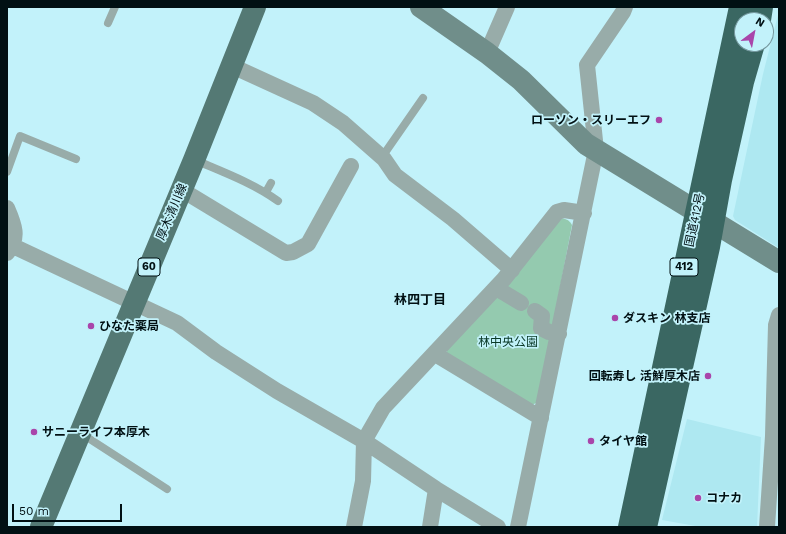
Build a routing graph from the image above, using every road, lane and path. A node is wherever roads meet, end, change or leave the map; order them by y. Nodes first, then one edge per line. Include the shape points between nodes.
1 (115, 7) edge
2 (255, 7) edge
3 (421, 7) edge
4 (507, 7) edge
5 (625, 7) edge
6 (740, 7) edge
7 (108, 23) dead end
8 (752, 52) edge
9 (487, 53) junction
10 (232, 66) junction
11 (424, 98) dead end
12 (596, 150) junction
13 (382, 157) junction
14 (76, 159) dead end
15 (194, 160) junction
16 (351, 166) dead end
17 (7, 172) edge
18 (271, 183) dead end
19 (182, 190) junction
20 (266, 192) junction
21 (278, 201) dead end
22 (7, 208) edge
23 (584, 213) junction
24 (705, 216) junction
25 (10, 250) edge
26 (779, 262) edge
27 (512, 270) junction
28 (496, 288) junction
29 (134, 303) junction
30 (521, 303) dead end
31 (535, 311) dead end
32 (779, 315) edge
33 (559, 334) junction
34 (435, 354) junction
35 (541, 418) junction
36 (81, 433) junction
37 (776, 438) edge
38 (364, 441) junction
39 (166, 489) dead end
40 (436, 489) junction
41 (46, 525) edge
42 (354, 527) edge
43 (430, 527) edge
44 (498, 527) edge
45 (518, 527) edge
46 (629, 527) edge
47 (646, 527) edge
48 (767, 527) edge

1 - 7 lane
2 - 10 main road, 厚木清川線 / 60
3 - 9 street
4 - 9 street
5 - 12 street via 587,65
6 - 24 highway, 国道412号 / 412
8 - 24 highway, 国道412号 / 412 via 721,180
9 - 12 street via 522,80 586,144
10 - 13 street via 313,103 343,123
10 - 15 main road, 厚木清川線 / 60
11 - 13 lane
12 - 23 street
12 - 24 street
13 - 27 street via 395,175 454,219
14 - 17 lane via 20,136
15 - 19 main road, 厚木清川線 / 60
15 - 20 lane
16 - 19 street via 308,244 290,258
18 - 20 lane
19 - 29 main road, 厚木清川線 / 60
20 - 21 lane
22 - 25 street via 16,237
23 - 27 street via 564,210 557,212
23 - 33 street
24 - 26 street
24 - 46 highway, 国道412号 / 412
24 - 47 highway, 国道412号 / 412
25 - 29 street
27 - 28 street
28 - 30 street
28 - 34 street
29 - 36 main road, 厚木清川線 / 60
29 - 38 street via 177,324 277,391
31 - 33 street via 542,316 541,328
32 - 37 street via 776,325
33 - 35 street
34 - 35 street
34 - 38 street via 382,408
35 - 45 street
36 - 39 lane
36 - 41 main road, 厚木清川線 / 60
37 - 48 street
38 - 40 street
38 - 42 street via 363,481
40 - 43 street
40 - 44 street

